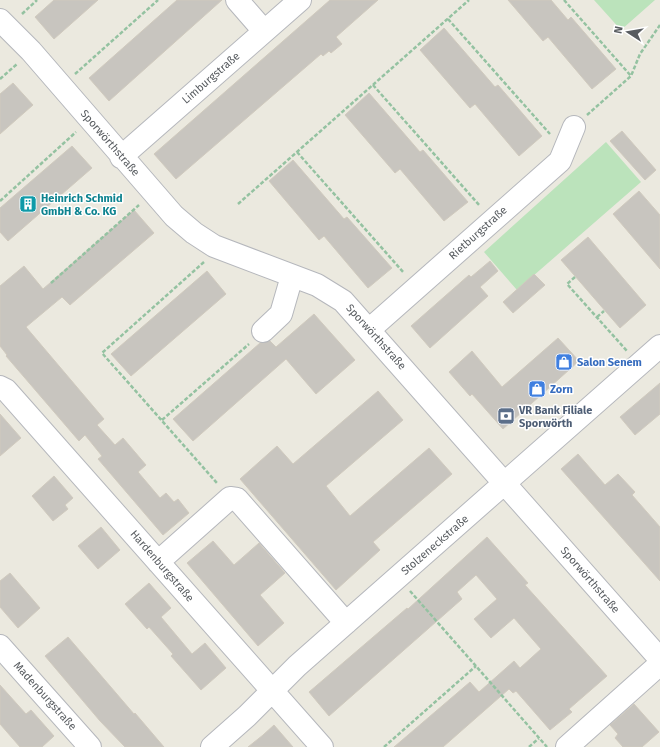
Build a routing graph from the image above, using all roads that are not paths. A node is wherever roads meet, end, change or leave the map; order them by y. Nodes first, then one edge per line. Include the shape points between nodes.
1 (237, 0) edge
2 (300, 0) edge
3 (0, 20) edge
4 (264, 32) junction
5 (574, 127) road end
6 (122, 157) junction
7 (292, 276) junction
8 (370, 329) junction
9 (263, 331) road end
10 (660, 346) edge
11 (0, 387) edge
12 (505, 483) junction
13 (158, 562) junction
14 (346, 623) junction
15 (0, 646) edge
16 (660, 659) edge
17 (660, 664) edge
18 (273, 691) junction
19 (90, 747) edge
20 (212, 747) edge
21 (322, 747) edge
22 (567, 747) edge

1 - 4 street
2 - 4 street, Limburgstraße
3 - 6 street, Sporwörthstraße
4 - 6 street, Limburgstraße
5 - 8 street, Rietburgstraße via 560,161
6 - 7 street, Sporwörthstraße via 174,216 194,233 214,246
7 - 8 street, Sporwörthstraße via 317,285 343,301
7 - 9 street via 281,314
8 - 12 street, Sporwörthstraße
10 - 12 street, Stolzeneckstraße
11 - 13 street, Hardenburgstraße via 6,390
12 - 14 street, Stolzeneckstraße
12 - 16 street, Sporwörthstraße
13 - 14 street via 230,498 237,499
13 - 18 street, Hardenburgstraße
14 - 18 street, Stolzeneckstraße
15 - 19 street, Madenburgstraße
17 - 22 street
18 - 20 street, Stolzeneckstraße
18 - 21 street, Hardenburgstraße

